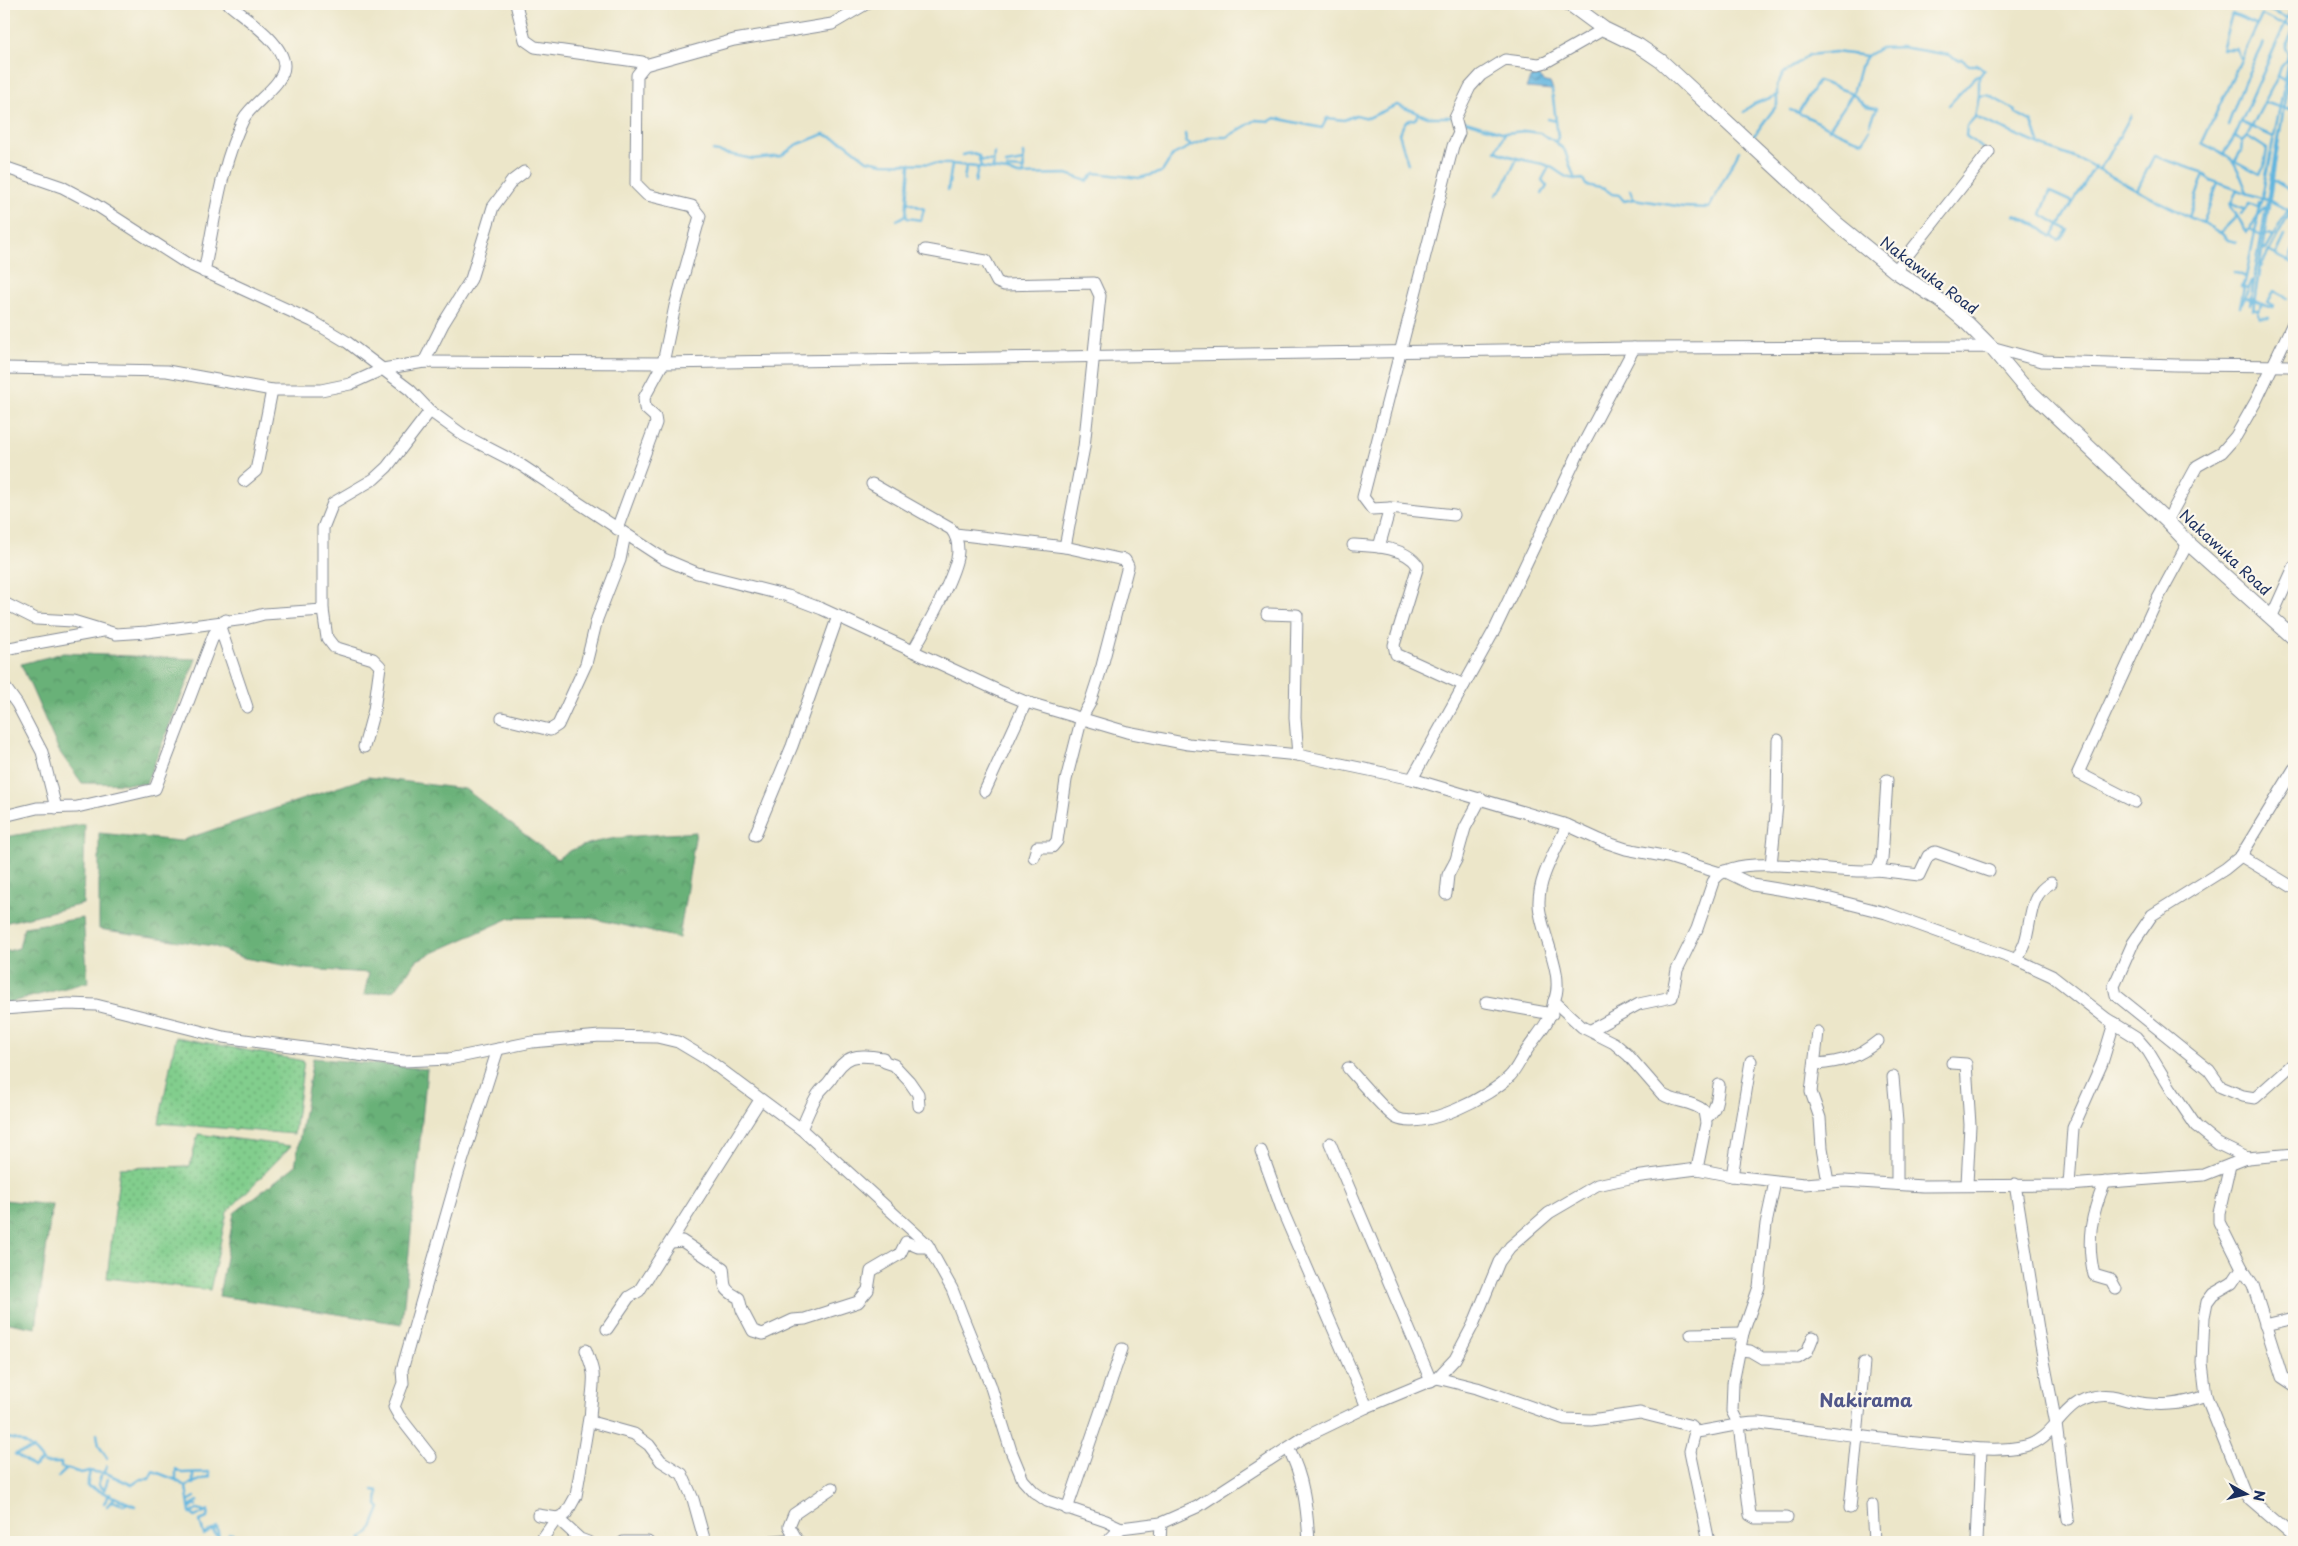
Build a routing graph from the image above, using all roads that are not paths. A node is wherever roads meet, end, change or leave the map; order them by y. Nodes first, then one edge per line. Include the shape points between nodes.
1 (229, 4) edge
2 (516, 4) edge
3 (866, 4) edge
4 (1570, 4) edge
5 (1604, 29) junction
6 (645, 65) junction
7 (1989, 152) dead end
8 (4, 167) edge
9 (524, 172) dead end
10 (925, 250) dead end
11 (1895, 271) junction
12 (204, 272) junction
13 (2294, 321) edge
14 (1991, 347) junction
15 (1634, 348) junction
16 (1400, 351) junction
17 (1094, 355) junction
18 (424, 362) junction
19 (663, 364) junction
20 (2273, 366) junction
21 (2294, 366) edge
22 (4, 368) edge
23 (383, 369) junction
24 (272, 390) junction
25 (430, 411) junction
26 (244, 481) dead end
27 (872, 484) dead end
28 (1390, 508) junction
29 (1454, 515) dead end
30 (2167, 521) junction
31 (621, 531) junction
32 (955, 534) junction
33 (2188, 543) junction
34 (1353, 545) dead end
35 (1065, 547) junction
36 (1380, 547) junction
37 (2294, 567) edge
38 (4, 603) edge
39 (323, 610) junction
40 (1267, 614) dead end
41 (838, 616) junction
42 (2271, 618) junction
43 (223, 623) junction
44 (104, 631) junction
45 (2294, 638) edge
46 (4, 649) edge
47 (913, 652) junction
48 (1464, 685) junction
49 (4, 686) edge
50 (1026, 702) junction
51 (246, 707) dead end
52 (1082, 717) junction
53 (502, 718) dead end
54 (1778, 740) dead end
55 (364, 747) dead end
56 (1298, 755) junction
57 (2294, 769) edge
58 (1412, 779) junction
59 (1888, 780) dead end
60 (984, 790) dead end
61 (1480, 798) junction
62 (2135, 802) dead end
63 (56, 808) junction
64 (4, 816) edge
65 (1566, 825) junction
66 (755, 835) dead end
67 (2241, 856) junction
68 (1034, 857) dead end
69 (1771, 864) junction
70 (1878, 870) junction
71 (1724, 871) junction
72 (1989, 871) dead end
73 (2051, 883) dead end
74 (2294, 888) edge
75 (1446, 894) dead end
76 (2017, 960) junction
77 (1554, 1001) junction
78 (1486, 1002) dead end
79 (4, 1009) edge
80 (1552, 1014) junction
81 (2114, 1023) junction
82 (1591, 1030) junction
83 (1818, 1032) dead end
84 (1878, 1041) dead end
85 (498, 1049) junction
86 (1751, 1061) dead end
87 (1952, 1063) dead end
88 (2294, 1063) edge
89 (1816, 1064) junction
90 (1348, 1068) dead end
91 (1893, 1076) dead end
92 (1719, 1085) dead end
93 (760, 1100) junction
94 (919, 1106) dead end
95 (1707, 1117) junction
96 (801, 1129) junction
97 (1330, 1143) dead end
98 (1261, 1151) dead end
99 (2294, 1154) edge
100 (2247, 1158) junction
101 (2230, 1164) junction
102 (1698, 1169) junction
103 (1732, 1176) junction
104 (1774, 1182) junction
105 (1828, 1182) junction
106 (2105, 1182) junction
107 (1896, 1184) junction
108 (1968, 1184) junction
109 (2015, 1184) junction
110 (2069, 1184) junction
111 (915, 1232) junction
112 (672, 1242) junction
113 (906, 1242) junction
114 (929, 1247) junction
115 (2242, 1268) junction
116 (2116, 1290) dead end
117 (2294, 1318) edge
118 (2265, 1325) junction
119 (607, 1329) dead end
120 (1743, 1333) junction
121 (1692, 1334) dead end
122 (1813, 1337) dead end
123 (1122, 1349) dead end
124 (586, 1350) dead end
125 (1740, 1350) junction
126 (1864, 1363) dead end
127 (1450, 1367) junction
128 (1434, 1380) junction
129 (1457, 1383) junction
130 (2294, 1385) edge
131 (2206, 1396) junction
132 (1368, 1407) junction
133 (590, 1418) junction
134 (2056, 1424) junction
135 (1739, 1425) junction
136 (1695, 1432) junction
137 (1856, 1437) junction
138 (1288, 1448) junction
139 (1982, 1450) junction
140 (431, 1457) dead end
141 (832, 1488) dead end
142 (1872, 1505) dead end
143 (1850, 1508) dead end
144 (1067, 1509) junction
145 (538, 1515) dead end
146 (557, 1518) junction
147 (1787, 1518) dead end
148 (2068, 1520) dead end
149 (1161, 1523) junction
150 (1121, 1528) junction
151 (2294, 1537) edge
152 (799, 1541) edge
153 (540, 1542) edge
154 (588, 1542) edge
155 (626, 1542) edge
156 (648, 1542) edge
157 (705, 1542) edge
158 (765, 1542) edge
159 (1107, 1542) edge
160 (1160, 1542) edge
161 (1309, 1542) edge
162 (1709, 1542) edge
163 (1874, 1542) edge
164 (1977, 1542) edge

1 - 12 street via 274,43 284,59 284,68 281,77 248,112 236,135 222,177
2 - 6 street via 525,40 535,47
3 - 6 street via 832,24 734,40
4 - 5 main road, Nakawuka Road
5 - 11 main road, Nakawuka Road via 1661,61 1829,217
5 - 16 street via 1546,62 1505,60 1470,87 1454,118 1460,133 1453,146
6 - 19 street via 637,75 636,184 647,195 692,206 700,216
7 - 11 street
8 - 12 street via 62,186
9 - 18 street via 512,181 493,207 471,278
10 - 17 street via 986,261 997,282 1004,285 1094,284 1100,296
11 - 14 main road, Nakawuka Road via 1941,301
12 - 23 street via 312,322 347,342
13 - 20 street
14 - 15 street
14 - 20 street via 2042,361
14 - 30 main road, Nakawuka Road via 2021,383
15 - 16 street
15 - 48 street via 1578,452 1495,629
16 - 17 street
16 - 28 street via 1363,497 1372,509
17 - 19 street
17 - 35 street via 1084,447
18 - 19 street
18 - 23 street
19 - 31 street via 644,398 645,408 655,417 656,423
20 - 21 street
20 - 30 street via 2236,436 2222,452 2197,466
22 - 24 street via 166,371
23 - 24 street via 350,384 330,388
23 - 25 street
24 - 26 street via 256,471
25 - 31 street via 463,435 521,465
25 - 39 street via 387,467 332,503 327,512 323,528
27 - 32 street via 943,523
28 - 29 street
28 - 36 street
30 - 33 main road, Nakawuka Road
31 - 41 street via 682,567 788,596
31 - 53 street via 620,560 597,619 586,664 558,725 550,730
32 - 35 street
32 - 47 street via 958,552 954,566
33 - 42 main road, Nakawuka Road
33 - 62 street via 2103,713 2078,774
34 - 36 street
35 - 52 street via 1119,558 1128,566 1102,666
36 - 48 street via 1412,557 1418,566 1394,645 1396,654
37 - 42 street
38 - 44 street via 36,619 74,621
39 - 43 street via 264,614
39 - 55 street via 325,633 330,644 373,659 380,666 374,710
40 - 56 street via 1298,615 1295,718
41 - 47 street
41 - 66 street via 790,754
42 - 45 main road, Nakawuka Road
43 - 44 street via 147,632 116,634
43 - 51 street
43 - 63 street via 214,634 155,789 77,807
44 - 46 street
47 - 50 street
48 - 58 street
49 - 63 street via 42,752
50 - 52 street
50 - 60 street
52 - 56 street via 1167,741
52 - 68 street via 1066,780 1057,842 1052,847 1037,847
54 - 69 street via 1777,805
56 - 58 street
57 - 67 street
58 - 61 street
59 - 70 street via 1882,860
61 - 65 street
61 - 75 street via 1448,875
63 - 64 street via 37,808
65 - 71 street via 1626,849 1668,857 1720,873
65 - 77 street via 1539,893 1541,916 1556,973
67 - 74 street
67 - 88 street via 2152,915 2133,943 2114,986 2116,995 2209,1070 2228,1090 2255,1098
69 - 70 street
69 - 71 street
70 - 72 street via 1918,874 1934,852
71 - 76 street via 1753,884 1886,913
71 - 82 street via 1713,882 1697,930 1681,959 1672,997 1632,1007
73 - 76 street via 2036,897
76 - 81 street via 2066,985
77 - 80 street
77 - 82 street via 1576,1023
78 - 80 street
79 - 85 street via 96,1005 224,1037 403,1061 449,1060
80 - 90 street via 1510,1077 1460,1110 1428,1118 1395,1118
81 - 100 street via 2136,1037 2148,1051 2196,1126 2218,1144
81 - 110 street via 2102,1063 2073,1128
82 - 95 street via 1628,1055 1667,1098 1693,1103
83 - 89 street
84 - 89 street via 1843,1062
85 - 93 street via 532,1042 600,1036 665,1038 690,1048
85 - 140 street via 458,1174 394,1407
86 - 103 street
87 - 108 street via 1966,1064 1970,1125
89 - 105 street via 1811,1092 1820,1118
91 - 107 street via 1897,1122
92 - 95 street via 1716,1104
93 - 96 street
93 - 112 street
94 - 96 street via 918,1094 894,1065 883,1058 855,1056 838,1065 814,1101
95 - 102 street
96 - 111 street
97 - 128 street
98 - 132 street via 1293,1236
99 - 100 street
100 - 101 street
101 - 106 street via 2204,1175
101 - 115 street via 2219,1222
102 - 103 street
102 - 127 street via 1597,1185 1549,1213 1510,1247
103 - 104 street
104 - 105 street
104 - 120 street via 1759,1287
105 - 107 street
106 - 110 street
106 - 116 street via 2093,1210 2089,1253 2094,1275 2111,1280
107 - 108 street
108 - 109 street
109 - 110 street
109 - 134 street
111 - 113 street
111 - 114 street
112 - 113 street via 682,1242 723,1268 723,1286 739,1298 753,1331 763,1334 793,1320 858,1302 868,1290 871,1271 900,1254
112 - 119 street via 639,1291 629,1298
113 - 114 street
114 - 144 street via 952,1289 1020,1475 1034,1492
115 - 118 street via 2253,1285
115 - 131 street via 2232,1283 2213,1294 2207,1302 2202,1363
117 - 118 street
118 - 130 street via 2282,1377
120 - 121 street
120 - 125 street
122 - 125 street via 1807,1352 1798,1358 1762,1358
123 - 144 street
124 - 133 street via 593,1373
125 - 135 street via 1732,1411
126 - 137 street
127 - 128 street
127 - 129 street
128 - 129 street
128 - 132 street
129 - 136 street via 1565,1419 1592,1420 1640,1413 1692,1426
131 - 134 street via 2168,1406 2131,1401 2115,1395 2098,1396 2069,1407
131 - 151 street via 2244,1491
132 - 138 street
133 - 146 street via 576,1496 566,1514
133 - 157 street via 596,1424 634,1434 650,1445 661,1460 682,1474
134 - 139 street via 2025,1446
134 - 148 street
135 - 136 street
135 - 137 street via 1760,1422
135 - 147 street via 1750,1515 1755,1518
136 - 162 street via 1690,1452
137 - 139 street
137 - 143 street
138 - 149 street via 1197,1507
138 - 161 street via 1298,1470 1305,1499
139 - 164 street
141 - 152 street via 794,1514 789,1526
142 - 163 street
144 - 150 street
145 - 146 street
146 - 153 street
146 - 154 street via 580,1539
149 - 150 street
149 - 160 street
150 - 159 street
152 - 158 street
155 - 156 street

